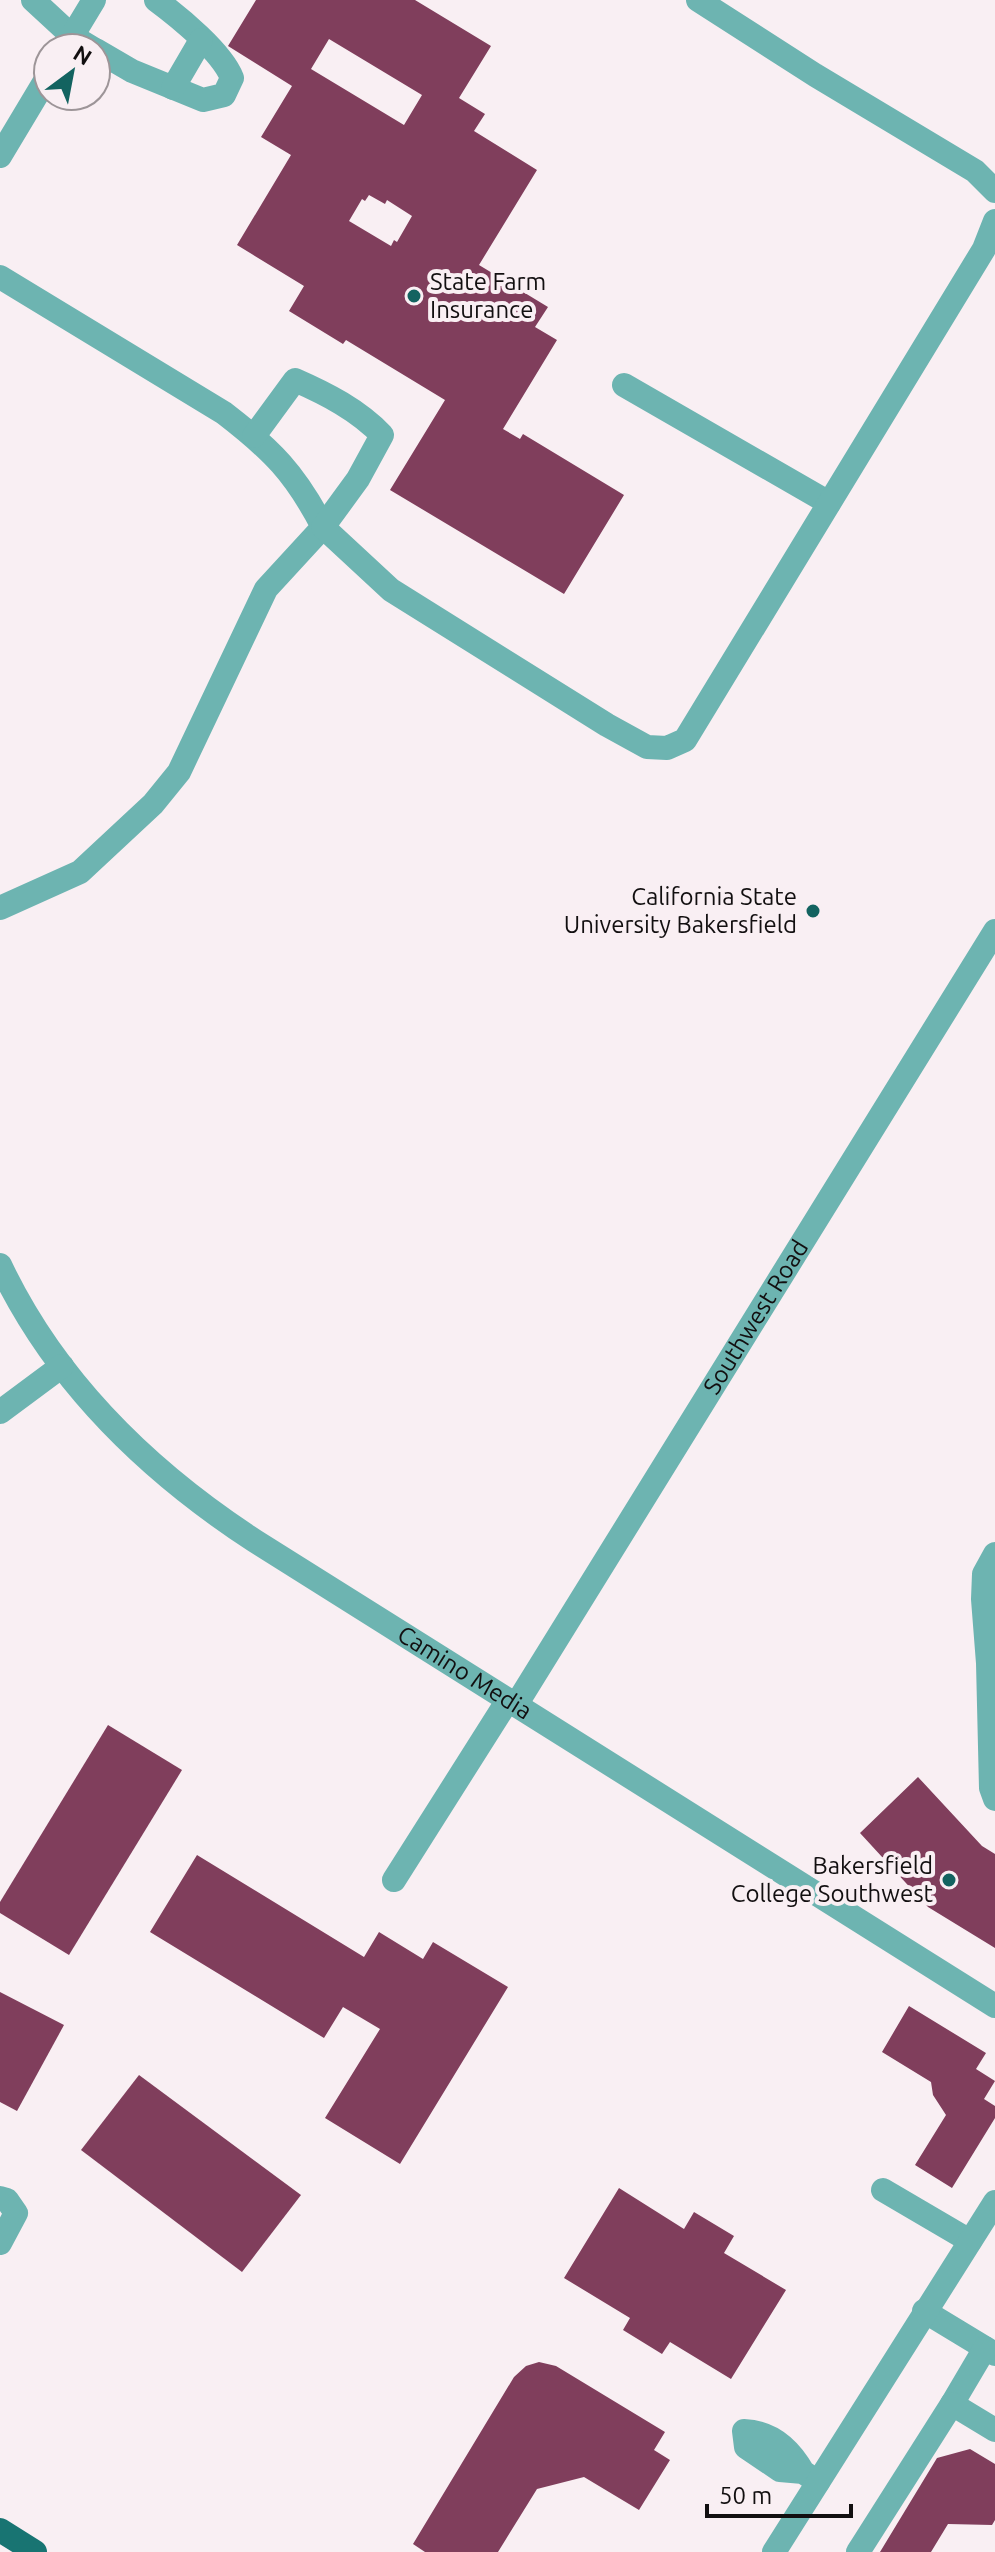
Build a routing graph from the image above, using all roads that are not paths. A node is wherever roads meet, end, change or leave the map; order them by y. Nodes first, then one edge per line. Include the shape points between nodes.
1 (33, 0) edge
2 (94, 0) edge
3 (156, 0) edge
4 (698, 0) edge
5 (66, 32) edge
6 (85, 32) edge
7 (201, 40) junction
8 (112, 61) edge
9 (173, 88) junction
10 (32, 103) edge
11 (0, 156) edge
12 (995, 191) edge
13 (995, 221) edge
14 (0, 277) edge
15 (624, 385) dead end
16 (254, 436) junction
17 (829, 503) junction
18 (323, 527) junction
19 (0, 908) edge
20 (995, 931) edge
21 (0, 1265) edge
22 (62, 1366) junction
23 (0, 1412) edge
24 (995, 1554) edge
25 (992, 1665) edge
26 (512, 1703) junction
27 (995, 1799) edge
28 (394, 1880) dead end
29 (995, 2006) edge
30 (883, 2190) dead end
31 (0, 2198) edge
32 (995, 2202) edge
33 (970, 2241) junction
34 (0, 2243) edge
35 (924, 2311) junction
36 (990, 2351) edge
37 (952, 2404) junction
38 (741, 2429) dead end
39 (995, 2430) edge
40 (810, 2477) junction
41 (0, 2530) edge
42 (35, 2552) edge
43 (774, 2552) edge
44 (858, 2552) edge

1 - 5 street
2 - 6 street
3 - 7 street
4 - 12 street via 975,171
7 - 9 street
7 - 9 street via 226,62 232,78 224,95 203,100
8 - 9 street
10 - 11 street
13 - 17 street via 984,249
14 - 16 street
15 - 17 street
16 - 18 street via 303,489
16 - 18 street via 295,380 367,419 382,435
17 - 18 street via 685,740 667,748 647,747 620,732 391,590
18 - 19 street via 266,589 179,772 153,804 80,872
20 - 26 street, Southwest Road
21 - 22 street, Camino Media
22 - 23 street
22 - 26 street, Camino Media via 99,1412 185,1492
24 - 25 street via 984,1574 983,1599
25 - 27 street
26 - 28 street, Southwest Road
26 - 29 street, Camino Media
30 - 33 street
31 - 34 street via 16,2213
32 - 33 street
33 - 35 street
35 - 36 street
35 - 40 street
36 - 37 street
37 - 39 street
37 - 44 street
38 - 40 street via 760,2431 791,2451
40 - 43 street
41 - 42 main road

